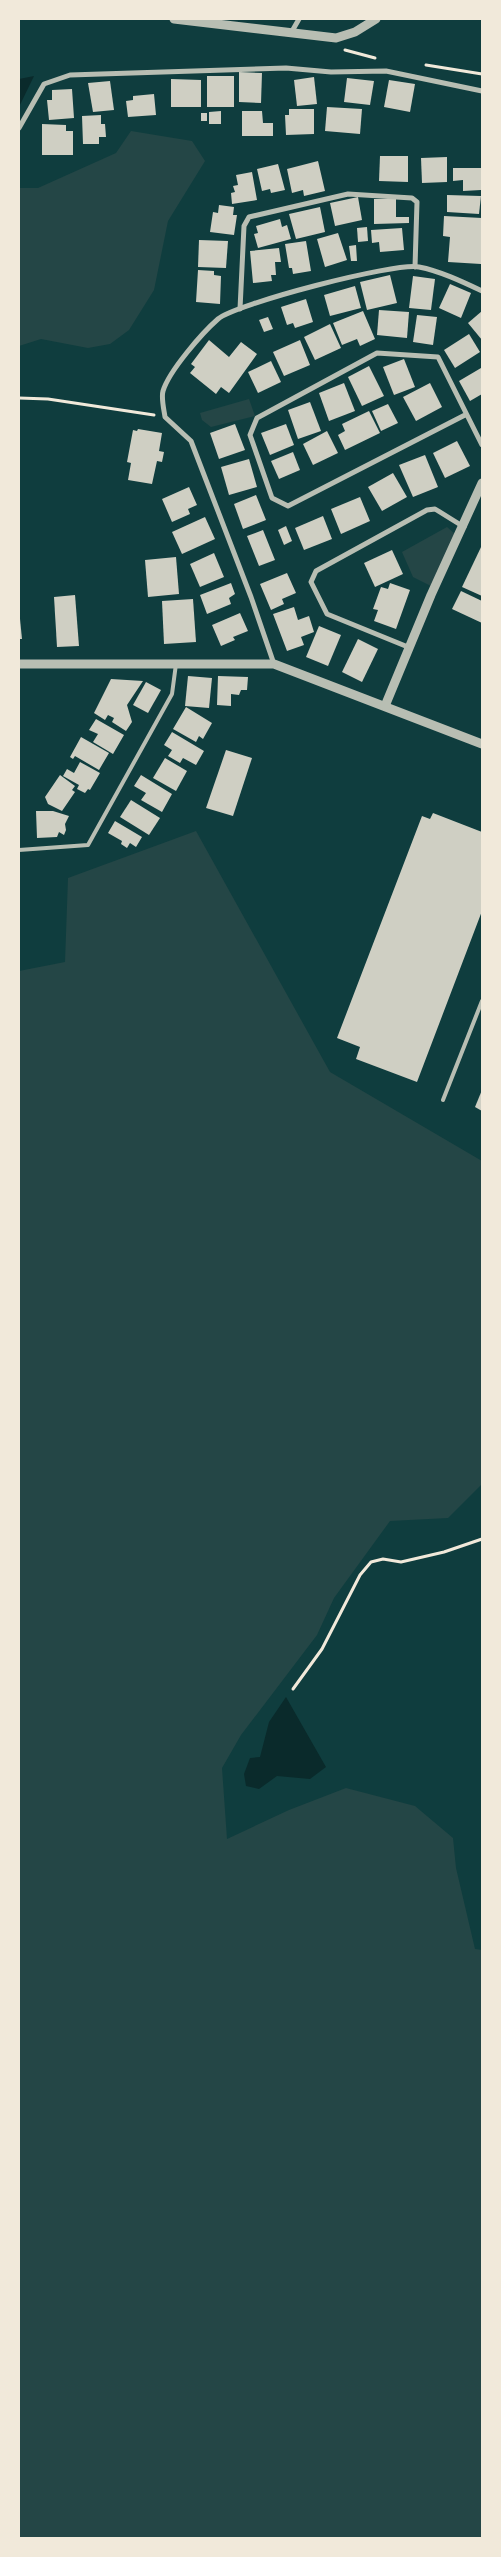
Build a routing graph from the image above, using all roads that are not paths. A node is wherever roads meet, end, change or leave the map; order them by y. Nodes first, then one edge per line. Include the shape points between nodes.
1 (174, 19) edge
2 (299, 19) edge
3 (376, 19) edge
4 (240, 23) edge
5 (291, 33) junction
6 (482, 91) edge
7 (19, 128) edge
8 (415, 267) junction
9 (482, 291) edge
10 (240, 309) junction
11 (465, 415) junction
12 (482, 446) edge
13 (482, 483) edge
14 (464, 527) junction
15 (408, 647) junction
16 (19, 664) edge
17 (176, 664) junction
18 (274, 664) junction
19 (385, 706) junction
20 (482, 744) edge
21 (19, 850) edge
22 (482, 1001) edge
23 (443, 1100) dead end

1 - 4 street
2 - 5 street
3 - 5 street via 355,32 336,38
4 - 5 street
6 - 7 street via 386,71 331,72 286,68 70,75 44,84
8 - 9 street
8 - 10 street via 348,277
8 - 10 street via 417,202 412,198 348,194 249,217 244,226
10 - 18 street via 219,318 176,366 162,392 165,417 191,441
11 - 11 street via 438,357 377,353 256,418 250,436 272,498 288,506
11 - 12 street
13 - 14 street
14 - 15 street
14 - 15 street via 436,509 427,510 316,572 310,582 327,614
15 - 19 street
16 - 17 street
17 - 18 street
17 - 21 lane via 172,694 88,845
18 - 19 street
19 - 20 street
22 - 23 lane

